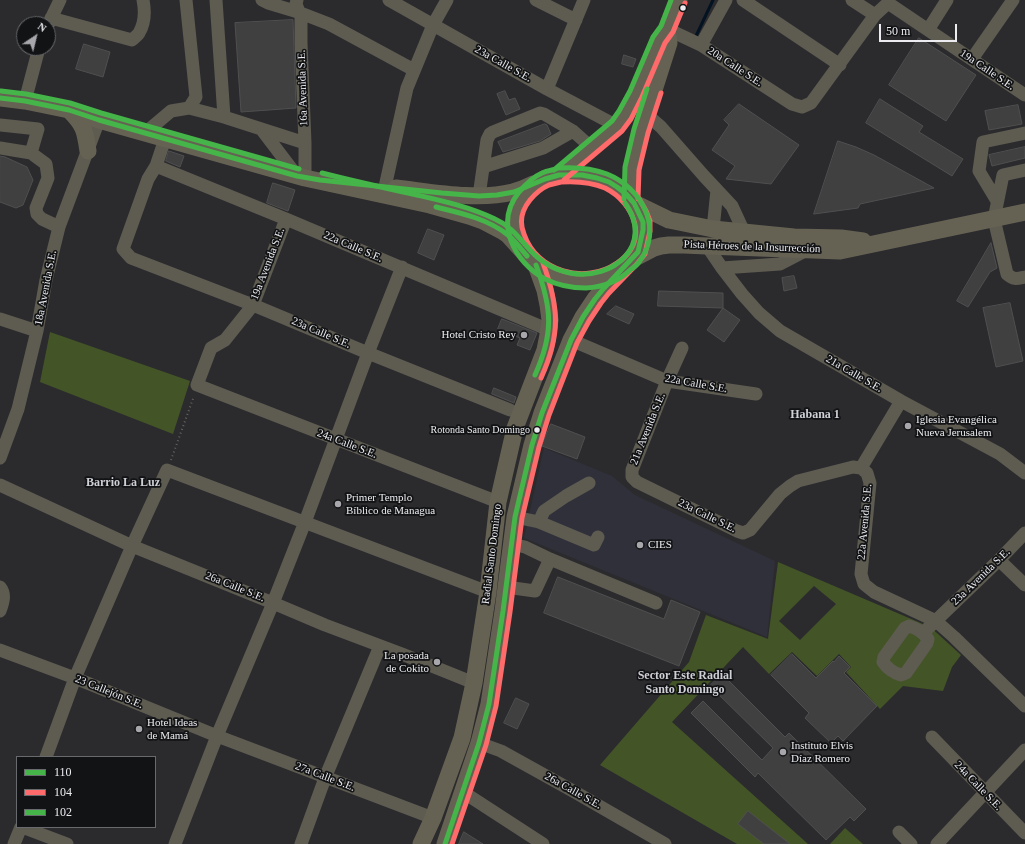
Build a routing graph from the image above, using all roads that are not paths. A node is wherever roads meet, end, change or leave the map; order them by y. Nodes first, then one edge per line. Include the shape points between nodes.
1 (60, 0) edge
2 (143, 0) edge
3 (186, 0) edge
4 (216, 0) edge
5 (262, 0) edge
6 (389, 0) edge
7 (447, 0) edge
8 (536, 0) edge
9 (584, 0) edge
10 (679, 0) edge
11 (726, 0) edge
12 (743, 0) edge
13 (852, 0) edge
14 (947, 0) edge
15 (1013, 0) edge
16 (889, 1) edge
17 (298, 6) edge
18 (876, 15) junction
19 (52, 16) edge
20 (576, 20) junction
21 (56, 22) edge
22 (433, 25) junction
23 (667, 29) junction
24 (928, 30) junction
25 (701, 46) junction
26 (37, 56) edge
27 (972, 59) junction
28 (840, 65) junction
29 (414, 70) junction
30 (547, 89) junction
31 (1025, 95) edge
32 (0, 98) edge
33 (25, 101) junction
34 (802, 107) joint
35 (189, 108) junction
36 (69, 110) junction
37 (646, 114) junction
38 (224, 118) junction
39 (99, 120) junction
40 (0, 125) edge
41 (617, 126) junction
42 (262, 130) junction
43 (573, 131) junction
44 (145, 133) junction
45 (1025, 133) edge
46 (165, 139) junction
47 (305, 143) junction
48 (0, 148) edge
49 (592, 148) junction
50 (88, 151) junction
51 (31, 153) junction
52 (156, 166) junction
53 (483, 167) junction
54 (1025, 170) edge
55 (552, 177) junction
56 (307, 178) junction
57 (385, 187) junction
58 (717, 190) junction
59 (479, 196) junction
60 (633, 201) junction
61 (996, 212) junction
62 (1025, 212) edge
63 (286, 219) junction
64 (59, 227) junction
65 (713, 229) junction
66 (744, 232) junction
67 (876, 243) junction
68 (707, 246) junction
69 (808, 250) junction
70 (531, 260) junction
71 (627, 264) junction
72 (402, 267) junction
73 (722, 268) junction
74 (1025, 277) edge
75 (252, 305) junction
76 (0, 318) edge
77 (549, 330) junction
78 (37, 331) junction
79 (571, 340) junction
80 (682, 348) dead end
81 (368, 353) junction
82 (667, 381) junction
83 (197, 386) joint
84 (756, 394) dead end
85 (901, 401) junction
86 (510, 410) dead end
87 (336, 440) junction
88 (0, 458) edge
89 (861, 468) junction
90 (1025, 473) edge
91 (632, 476) joint
92 (589, 484) dead end
93 (0, 485) edge
94 (498, 502) junction
95 (515, 516) junction
96 (305, 522) junction
97 (539, 522) junction
98 (1025, 533) edge
99 (598, 537) dead end
100 (511, 544) junction
101 (132, 546) junction
102 (550, 559) junction
103 (999, 560) junction
104 (1025, 585) edge
105 (0, 587) edge
106 (506, 587) junction
107 (488, 592) junction
108 (273, 603) junction
109 (656, 603) dead end
110 (0, 611) edge
111 (936, 621) junction
112 (923, 633) dead end
113 (380, 646) junction
114 (0, 650) edge
115 (75, 678) junction
116 (474, 683) junction
117 (1025, 706) edge
118 (217, 736) junction
119 (932, 737) dead end
120 (478, 746) junction
121 (1025, 750) edge
122 (46, 756) edge
123 (326, 778) junction
124 (463, 792) junction
125 (985, 793) junction
126 (433, 818) junction
127 (22, 828) edge
128 (25, 828) edge
129 (899, 832) dead end
130 (1025, 834) edge
131 (14, 844) edge
132 (67, 844) edge
133 (175, 844) edge
134 (301, 844) edge
135 (421, 844) edge
136 (426, 844) edge
137 (445, 844) edge
138 (543, 844) edge
139 (664, 844) edge
140 (911, 844) edge
141 (937, 844) edge

1 - 19 street
2 - 21 street via 143,24 139,34 132,40
3 - 35 street via 196,97
4 - 38 street
5 - 17 street
6 - 22 street, 23a Calle S.E.
7 - 22 street
8 - 20 street
9 - 20 street
10 - 23 main road
11 - 25 street
12 - 28 street
13 - 18 street
14 - 24 street
15 - 27 street
16 - 18 street, 19a Calle S.E.
16 - 24 street, 19a Calle S.E.
17 - 29 street
17 - 47 street, 16a Avenida S.E. via 301,17
18 - 28 street, 19a Calle S.E.
20 - 30 street
22 - 29 street
22 - 30 street, 23a Calle S.E.
23 - 25 street, 20a Calle S.E.
23 - 37 main road via 669,43
23 - 41 main road via 659,40 630,105
24 - 27 street, 19a Calle S.E.
25 - 34 street, 20a Calle S.E. via 792,104
26 - 33 street
27 - 31 street, 19a Calle S.E.
28 - 34 street, 19a Calle S.E. via 811,103
29 - 57 street via 406,88
30 - 41 street, 23a Calle S.E.
32 - 33 main road
33 - 36 main road
35 - 38 street
35 - 44 street via 172,111
36 - 39 main road
36 - 50 main road via 82,126
37 - 58 street via 661,127
37 - 60 main road via 632,169
38 - 42 street
39 - 44 main road
39 - 50 street, 18a Avenida S.E.
40 - 51 street via 38,129
41 - 49 main road
42 - 47 street
42 - 56 street
43 - 49 street
43 - 53 street via 543,148
43 - 53 street via 540,113 490,134
44 - 46 main road
45 - 61 street via 983,142 979,171
46 - 52 street
46 - 56 main road
47 - 56 street, 16a Avenida S.E.
48 - 51 street
49 - 55 main road
50 - 64 street, 18a Avenida S.E.
51 - 64 street via 46,164 48,178 36,208 37,214
52 - 63 street, 22a Calle S.E.
52 - 75 street, 23a Calle S.E. via 148,179 123,249 131,258
53 - 59 street
54 - 61 street via 1003,175
55 - 59 main road via 514,192
55 - 60 main road via 582,175 596,178 609,182
55 - 70 main road via 534,186 519,202 515,212 515,231
56 - 57 main road
56 - 70 main road via 470,216 508,235
57 - 59 main road
58 - 65 street
58 - 66 street via 732,206
60 - 65 main road, Pista Héroes de la Insurrección via 669,220
60 - 71 main road via 643,222 643,230 638,252
61 - 62 main road, Pista Héroes de la Insurrección
61 - 67 main road, Pista Héroes de la Insurrección
61 - 74 street via 1007,274 1011,278
63 - 72 street, 22a Calle S.E.
63 - 75 street, 19a Avenida S.E.
64 - 78 street, 18a Avenida S.E.
65 - 66 main road, Pista Héroes de la Insurrección
66 - 67 main road, Pista Héroes de la Insurrección via 841,238
67 - 69 main road, Pista Héroes de la Insurrección via 840,251
68 - 69 main road, Pista Héroes de la Insurrección
68 - 71 main road, Pista Héroes de la Insurrección via 661,246
68 - 73 street, 21a Calle S.E.
69 - 73 street via 780,264
70 - 71 main road via 542,270 555,276 580,281 604,278
70 - 77 main road, Radial Santo Domingo via 545,290
71 - 79 main road, Radial Santo Domingo via 595,299
72 - 77 street, 22a Calle S.E.
72 - 81 street
73 - 85 street, 21a Calle S.E. via 759,313 780,331
75 - 81 street, 23a Calle S.E.
75 - 83 street, 19a Avenida S.E. via 225,340 211,348
76 - 78 street
77 - 94 main road, Radial Santo Domingo via 545,350 515,428
78 - 88 street, 18a Avenida S.E. via 18,409
79 - 82 street, 22a Calle S.E.
79 - 95 main road, Radial Santo Domingo via 534,438
80 - 82 street, 21a Avenida S.E.
81 - 86 street, 23a Calle S.E.
81 - 87 street
82 - 84 street, 22a Calle S.E.
82 - 91 street, 21a Avenida S.E. via 632,470
83 - 87 street, 24a Calle S.E.
85 - 89 street, 22a Avenida S.E.
85 - 90 street, 21a Calle S.E. via 1000,454
87 - 94 street, 24a Calle S.E.
87 - 96 street
89 - 91 street, 23a Calle S.E. via 852,467 798,481 780,494 750,530 743,533 637,482
89 - 111 street, 22a Avenida S.E. via 867,473 870,483 861,574 864,584 874,592
92 - 97 street via 544,511
93 - 101 street, 26a Calle S.E.
94 - 107 main road, Radial Santo Domingo
95 - 97 street
95 - 100 main road, Radial Santo Domingo
96 - 101 street via 167,470
96 - 107 street
96 - 108 street
97 - 99 street via 594,545
98 - 103 street, 23a Avenida S.E.
100 - 102 street via 525,547
100 - 106 main road, Radial Santo Domingo
101 - 108 street, 26a Calle S.E.
101 - 115 street
102 - 106 street via 535,591
102 - 109 street
103 - 104 street
103 - 111 street, 23a Avenida S.E.
105 - 110 street via 4,599
106 - 120 main road, Radial Santo Domingo via 489,704
107 - 116 main road, Radial Santo Domingo
108 - 113 street, 26a Calle S.E.
108 - 118 street
111 - 112 street, 23a Avenida S.E.
111 - 117 street
113 - 116 street, 26a Calle S.E.
113 - 123 street
114 - 115 street, 23 Callejón S.E.
115 - 118 street, 23 Callejón S.E.
115 - 122 street
116 - 126 main road, Radial Santo Domingo via 462,738
118 - 123 street, 27a Calle S.E.
118 - 133 street
119 - 125 street, 24a Calle S.E.
120 - 124 main road, Radial Santo Domingo
120 - 126 main road via 455,775
120 - 139 street, 26a Calle S.E. via 500,751
121 - 125 street
123 - 126 street, 27a Calle S.E.
123 - 134 street
124 - 137 main road, Radial Santo Domingo
124 - 138 street
125 - 130 street, 24a Calle S.E.
125 - 141 street
126 - 135 main road, Radial Santo Domingo
126 - 136 main road
127 - 131 street
128 - 132 street
129 - 140 street

